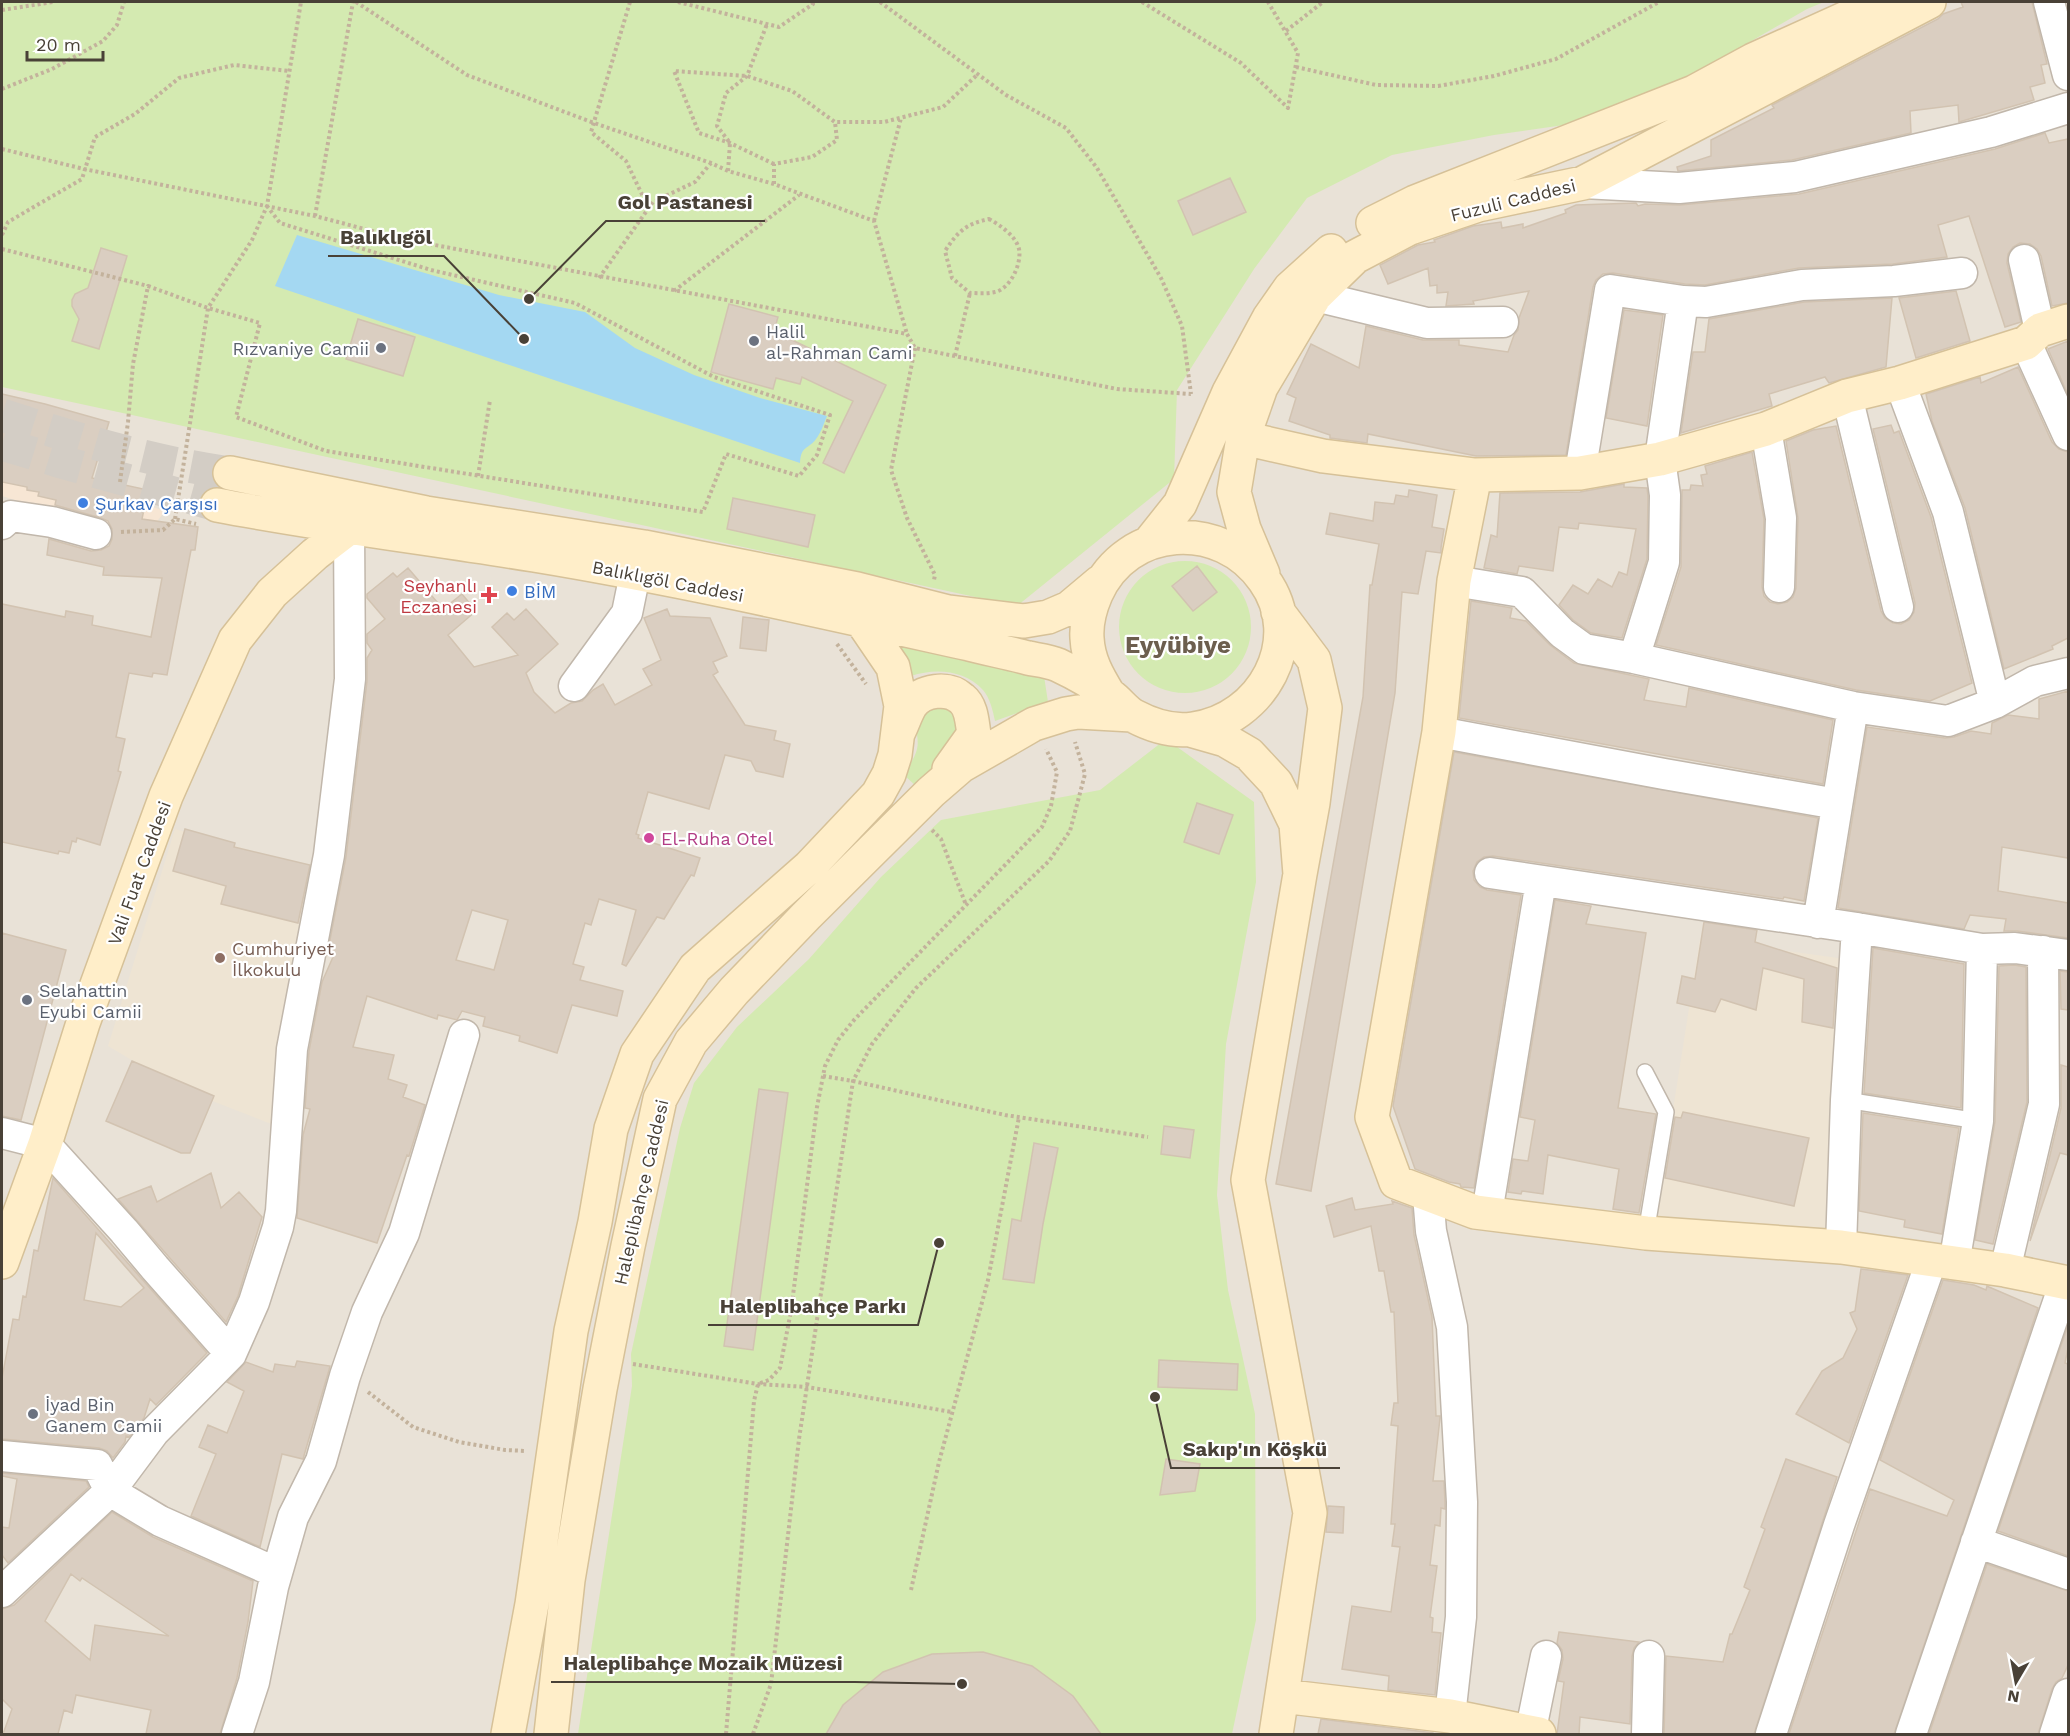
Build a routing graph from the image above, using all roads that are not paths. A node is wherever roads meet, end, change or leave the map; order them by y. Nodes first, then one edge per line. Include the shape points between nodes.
1 (1876, 2) edge
2 (1929, 2) edge
3 (2049, 2) edge
4 (2067, 60) edge
5 (2068, 108) edge
6 (1583, 183) junction
7 (2024, 260) dead end
8 (1962, 273) dead end
9 (1315, 296) junction
10 (1683, 301) junction
11 (1503, 322) dead end
12 (2045, 331) edge
13 (1900, 383) junction
14 (1847, 396) junction
15 (1766, 429) junction
16 (2068, 435) edge
17 (1243, 438) junction
18 (1660, 459) junction
19 (230, 473) tunnel mouth
20 (1581, 473) junction
21 (1475, 475) junction
22 (217, 505) tunnel mouth
23 (2, 524) edge
24 (349, 528) junction
25 (96, 534) dead end
26 (1149, 543) junction
27 (635, 574) junction
28 (1102, 581) junction
29 (1454, 581) junction
30 (1266, 582) junction
31 (1779, 587) dead end
32 (1898, 607) dead end
33 (1278, 612) junction
34 (861, 620) junction
35 (1634, 658) junction
36 (2068, 673) edge
37 (574, 686) dead end
38 (1995, 703) junction
39 (1120, 705) junction
40 (1853, 707) junction
41 (1190, 730) junction
42 (1439, 732) junction
43 (897, 733) junction
44 (931, 792) junction
45 (1837, 804) junction
46 (1490, 873) dead end
47 (1300, 874) junction
48 (1541, 881) junction
49 (1818, 923) junction
50 (1857, 928) junction
51 (1982, 949) junction
52 (2056, 953) edge
53 (464, 1035) dead end
54 (1645, 1072) dead end
55 (1846, 1100) junction
56 (1978, 1121) junction
57 (2, 1133) edge
58 (45, 1144) junction
59 (1428, 1195) junction
60 (1487, 1213) junction
61 (1646, 1233) junction
62 (1841, 1247) junction
63 (2, 1262) edge
64 (1943, 1262) junction
65 (2005, 1270) junction
66 (2067, 1282) edge
67 (231, 1354) junction
68 (2, 1456) edge
69 (110, 1491) junction
70 (1976, 1542) junction
71 (277, 1573) junction
72 (2068, 1574) edge
73 (2, 1592) edge
74 (1546, 1656) dead end
75 (1650, 1656) dead end
76 (2068, 1694) edge
77 (1282, 1696) junction
78 (1430, 1721) edge
79 (237, 1734) edge
80 (508, 1734) edge
81 (551, 1734) edge
82 (1276, 1734) edge
83 (1533, 1734) edge
84 (1647, 1734) edge
85 (1771, 1734) edge
86 (1911, 1734) edge
87 (2055, 1734) edge

1 - 26 main road, Fuzuli Caddesi via 1694,92 1415,202 1344,240 1290,288 1269,318 1229,392 1180,504
2 - 6 main road, Fuzuli Caddesi
3 - 4 street
5 - 6 street via 1991,132 1795,177 1679,188
6 - 9 main road, Fuzuli Caddesi via 1478,205 1410,228 1355,257
7 - 12 street
8 - 10 street via 1802,285 1706,302
9 - 11 street via 1426,323
9 - 17 main road, Fuzuli Caddesi via 1261,387
10 - 18 street
10 - 20 street via 1610,290
12 - 13 main road
12 - 16 street
13 - 14 main road
13 - 38 street via 1948,512
14 - 15 main road
14 - 32 street
15 - 18 main road
15 - 31 street via 1781,518
17 - 21 main road via 1323,456
17 - 30 main road, Fuzuli Caddesi via 1234,492 1244,530
18 - 20 main road
18 - 35 street via 1665,495 1664,562
19 - 28 main road, Balıklıgöl Caddesi via 426,513 644,547 857,589 959,614 1024,621 1048,617 1069,608
20 - 21 main road
21 - 29 main road
22 - 24 main road, Balıklıgöl Caddesi
23 - 25 street via 10,516
24 - 27 main road, Balıklıgöl Caddesi
24 - 58 main road, Vali Fuat Caddesi via 272,593 235,640 166,796 83,1023
24 - 67 street via 350,679 329,855 292,1049 281,1211 254,1302
26 - 28 main road via 1122,558
26 - 30 main road via 1181,536 1214,541 1243,557
27 - 34 main road, Balıklıgöl Caddesi
27 - 37 street via 627,613
28 - 39 main road via 1089,609 1086,639 1093,668
29 - 35 street via 1522,592 1562,633 1584,649
29 - 42 main road
30 - 33 main road
33 - 41 main road via 1280,645 1270,677 1250,704 1222,722
33 - 47 main road via 1314,660 1325,708
34 - 39 main road, Balıklıgöl Caddesi via 1056,664
34 - 43 main road, Haleplibahçe Caddesi via 893,667 901,706
35 - 40 street
36 - 38 street via 2035,681
38 - 40 street via 1948,721
39 - 41 main road via 1160,727
39 - 44 main road, Haleplibahçe Caddesi via 1034,724 961,766
40 - 45 street
41 - 47 main road via 1225,740 1249,754 1276,783 1296,824
42 - 45 street
42 - 59 main road via 1372,1117 1396,1182
43 - 44 main road via 922,695 935,691 963,699 974,734
43 - 80 main road, Haleplibahçe Caddesi via 895,755 878,794 809,867 695,968 637,1054 611,1129 571,1331 532,1604
44 - 81 main road, Haleplibahçe Caddesi via 734,991 691,1042 660,1099 605,1359 568,1580
45 - 49 street
46 - 48 street
47 - 77 main road via 1248,1180 1310,1513
48 - 49 street
48 - 60 street
49 - 50 street
50 - 51 street
50 - 55 street
51 - 52 street
51 - 56 street
52 - 65 street via 2044,1104
53 - 71 street via 404,1233 367,1312 321,1461 293,1517
54 - 61 lane via 1666,1112
55 - 56 lane
55 - 62 street
56 - 64 street
57 - 58 street
58 - 63 main road, Vali Fuat Caddesi
58 - 67 street
59 - 60 main road
59 - 78 street via 1431,1231 1452,1327 1462,1502 1461,1617
60 - 61 main road
61 - 62 main road
62 - 64 main road
64 - 65 main road
64 - 85 street via 1839,1525
65 - 66 main road
66 - 70 street
67 - 69 street via 154,1432
68 - 69 street via 96,1465
69 - 71 street via 160,1521
69 - 73 street
70 - 72 street
70 - 86 street
71 - 79 street via 254,1682
74 - 83 street
75 - 84 street
76 - 87 street
77 - 78 main road
77 - 82 main road
78 - 83 main road

